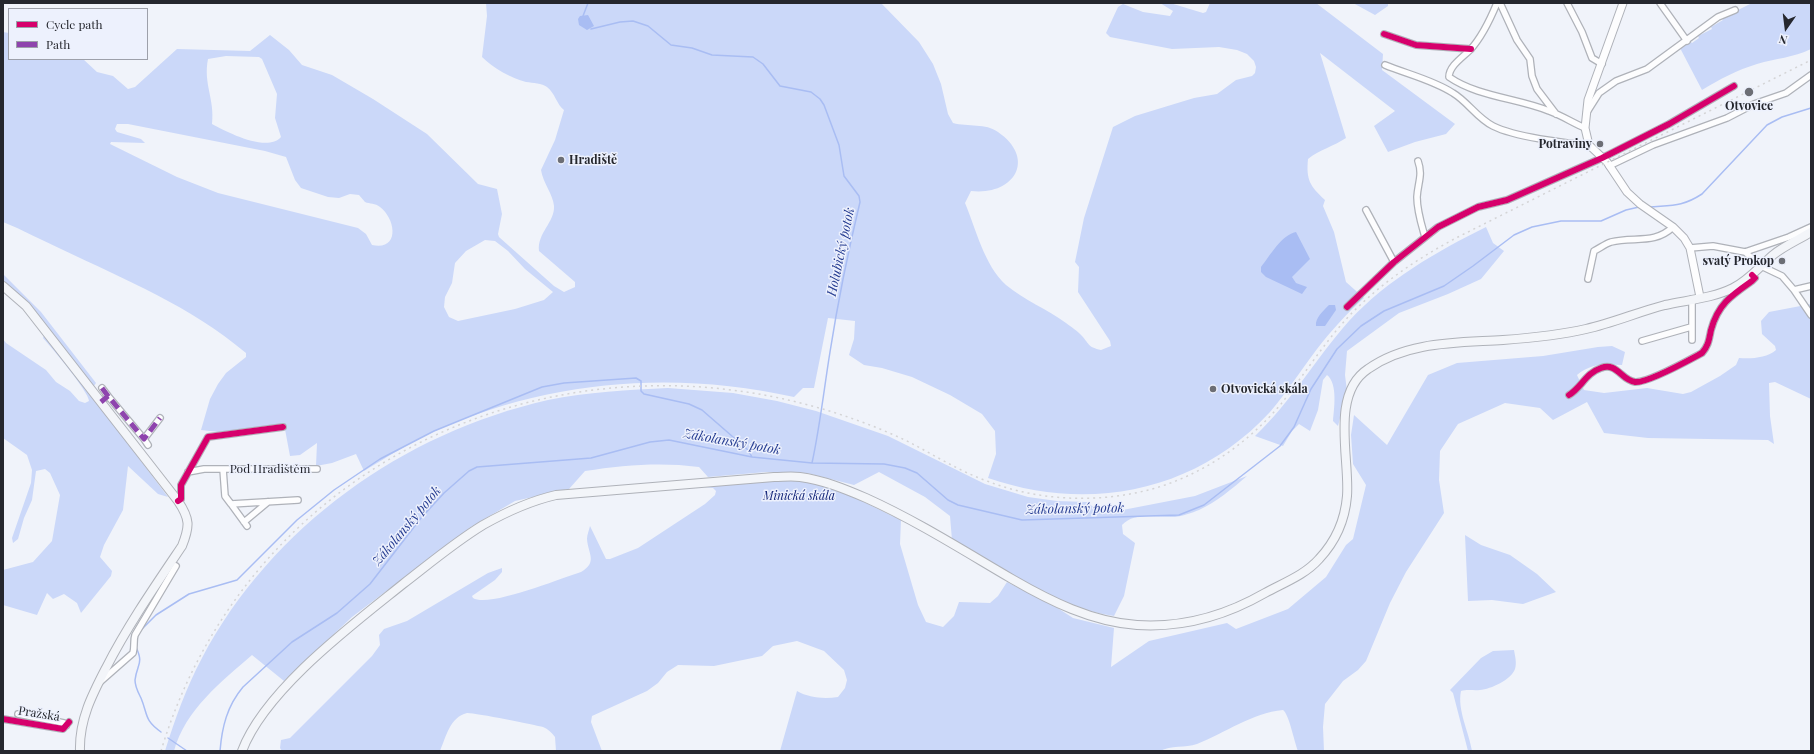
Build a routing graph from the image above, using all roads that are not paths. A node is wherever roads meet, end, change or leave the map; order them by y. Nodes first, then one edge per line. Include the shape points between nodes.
1 (1498, 3) edge
2 (1567, 3) edge
3 (1623, 3) edge
4 (1660, 3) edge
5 (1734, 10) dead end
6 (1384, 34) dead end
7 (1687, 41) junction
8 (1471, 49) junction
9 (1602, 64) junction
10 (1385, 65) dead end
11 (1811, 76) edge
12 (1734, 86) dead end
13 (1587, 112) junction
14 (1556, 114) junction
15 (1585, 128) junction
16 (1590, 146) junction
17 (1602, 158) junction
18 (1418, 160) dead end
19 (1610, 166) junction
20 (1366, 210) dead end
21 (1673, 227) junction
22 (1811, 227) edge
23 (1811, 232) edge
24 (1424, 237) junction
25 (1690, 248) junction
26 (1744, 252) junction
27 (1394, 262) junction
28 (1761, 266) junction
29 (1752, 275) junction
30 (1588, 279) dead end
31 (3, 286) edge
32 (1811, 286) edge
33 (1794, 290) junction
34 (1696, 298) junction
35 (1347, 307) dead end
36 (1811, 315) edge
37 (1691, 327) junction
38 (1692, 340) dead end
39 (1642, 341) dead end
40 (102, 388) dead end
41 (1569, 395) dead end
42 (108, 396) junction
43 (101, 402) junction
44 (160, 418) dead end
45 (283, 427) dead end
46 (144, 439) junction
47 (148, 445) dead end
48 (223, 469) junction
49 (317, 469) dead end
50 (188, 472) junction
51 (180, 500) junction
52 (298, 500) dead end
53 (268, 502) junction
54 (231, 504) junction
55 (176, 566) dead end
56 (98, 684) junction
57 (18, 714) dead end
58 (3, 719) edge
59 (80, 751) edge
60 (242, 751) edge

1 - 8 street via 1490,21
1 - 14 street via 1530,60 1537,88
2 - 9 street via 1592,58
3 - 9 street
4 - 7 street
5 - 7 street via 1718,17
6 - 8 street via 1416,45
7 - 13 street via 1647,69 1616,81 1599,93
8 - 14 street via 1452,67 1449,77 1458,83 1497,97
9 - 13 street via 1588,100
10 - 16 street via 1452,92 1470,105 1480,118 1494,126
11 - 19 street via 1786,92 1720,121 1652,145
12 - 17 street via 1669,124
13 - 15 street
14 - 15 street
15 - 16 street
16 - 17 street
17 - 19 street
17 - 24 street via 1508,200 1478,208 1438,227
18 - 24 street via 1422,171 1417,196 1418,212
19 - 21 street via 1627,192 1643,207
20 - 27 street
21 - 25 street
21 - 30 street via 1658,238 1608,243 1594,252
22 - 26 street
23 - 28 main road via 1775,253
24 - 27 street
25 - 26 street via 1713,246
25 - 34 street
26 - 28 street
27 - 35 street
28 - 29 main road
28 - 33 street via 1782,276
29 - 34 main road via 1726,292
29 - 41 street via 1754,279 1725,301 1714,322 1708,346 1702,353 1641,382 1627,379 1614,368 1603,367 1591,373
31 - 43 main road via 26,306
32 - 33 street
33 - 36 street
34 - 37 street
34 - 60 main road via 1638,312 1610,324 1582,330 1506,340 1451,342 1424,347 1392,356 1368,368 1356,381 1348,402 1344,437 1347,497 1342,521 1332,542 1306,571 1244,606 1217,616 1184,623 1149,626 1090,616 1034,591 897,512 846,489 797,476 556,495 501,515 482,526 360,618 276,697
37 - 38 street
37 - 39 street
40 - 42 street
42 - 43 street
42 - 46 street
43 - 51 main road
44 - 46 street
45 - 50 street via 208,437
46 - 47 street
48 - 49 street, Pod Hradištěm
48 - 50 street, Pod Hradištěm
48 - 54 street, Pod Hradištěm via 225,496
50 - 51 street via 181,485
51 - 56 main road via 188,524 188,532 182,546 126,628
52 - 53 street
53 - 54 street
53 - 54 street, Pod Hradištěm via 246,524
55 - 56 street via 135,635 133,653
56 - 59 main road via 86,708
57 - 58 street, Pražská via 68,724 63,730

